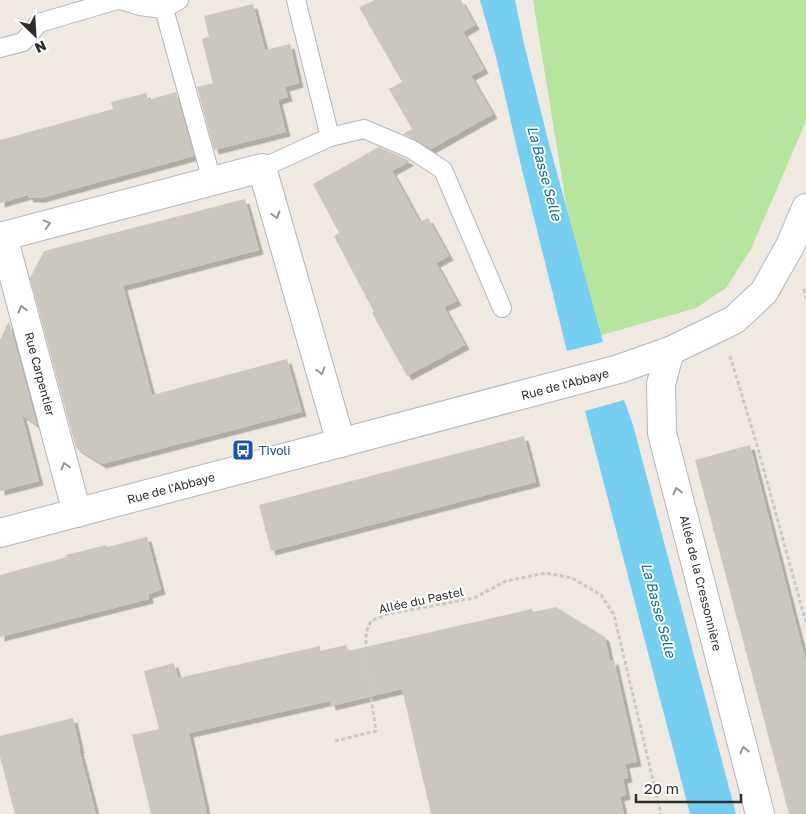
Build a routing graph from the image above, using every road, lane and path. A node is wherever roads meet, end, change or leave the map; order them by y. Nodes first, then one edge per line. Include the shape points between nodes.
1 (119, 0) edge
2 (296, 0) edge
3 (172, 4) edge
4 (0, 48) edge
5 (330, 136) junction
6 (262, 168) junction
7 (212, 181) junction
8 (806, 208) edge
9 (1, 237) edge
10 (502, 308) dead end
11 (721, 327) junction
12 (670, 351) junction
13 (341, 443) junction
14 (77, 513) junction
15 (0, 533) edge
16 (806, 623) edge
17 (335, 742) dead end
18 (661, 814) edge
19 (760, 814) edge

1 - 3 lane via 140,6
1 - 4 lane via 39,22 23,42
2 - 5 lane
3 - 7 lane
5 - 6 lane
5 - 10 lane via 364,129 410,149 443,170
6 - 7 street, Rue Carpentier
6 -> 13 street
9 -> 7 street, Rue Carpentier
8 - 11 street, Rue de l'Abbaye via 791,244 764,292 734,320
14 -> 9 street, Rue Carpentier
11 - 12 street, Rue de l'Abbaye
11 - 16 path
12 - 13 street, Rue de l'Abbaye via 619,369
19 -> 12 street, Allée de la Cressonnière via 662,433 661,384
13 - 14 street, Rue de l'Abbaye
14 - 15 street, Rue de l'Abbaye
17 - 18 path, Allée du Pastel via 376,731 366,666 366,632 371,621 388,614 474,598 506,581 546,573 572,578 602,595 614,615

